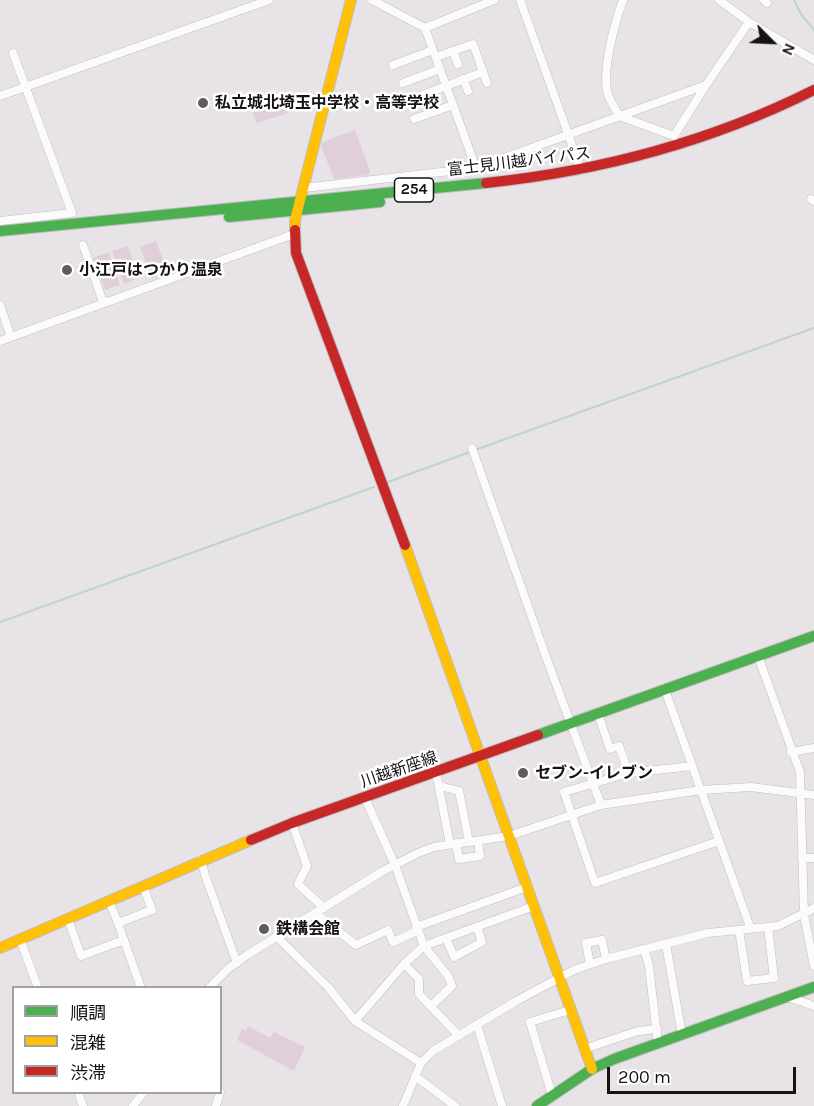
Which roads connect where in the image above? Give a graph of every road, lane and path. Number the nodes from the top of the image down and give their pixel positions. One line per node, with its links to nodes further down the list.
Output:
1 (269, 0): 22 (street)
2 (351, 0): 35 (main road)
3 (372, 0): 9 (street)
4 (494, 0): 9 (street)
5 (520, 0): 32 (street)
6 (623, 0): 30 (street)
7 (719, 0): 8 (street)
8 (749, 22): 13 (street); 21 (street)
9 (425, 28): 12 (street)
10 (453, 51): 12 (street); 14 (street); 17 (street)
11 (13, 53): 22 (street)
12 (434, 54): 15 (street); 16 (street)
13 (814, 60)
14 (458, 64)
15 (393, 65)
16 (440, 69): 19 (street); 23 (street)
17 (483, 72): 18 (street); 20 (street)
18 (463, 80): 23 (street); 25 (street)
19 (402, 83)
20 (487, 83)
21 (706, 85): 30 (street); 30 (street)
22 (26, 86): 26 (street); 37 (street)
23 (446, 86): 28 (street); 29 (street)
24 (814, 90): 34 (main road, 富士見川越バイパス / 254)
25 (468, 91)
26 (0, 96)
27 (814, 99): 36 (main road, 富士見川越バイパス / 254)
28 (407, 101)
29 (453, 105): 31 (street); 33 (street)
30 (619, 116): 32 (street)
31 (414, 119)
32 (568, 134): 33 (street); 34 (street)
33 (476, 168): 35 (street)
34 (581, 170): 36 (main road, 富士見川越バイパス / 254)
35 (304, 188): 36 (main road)
36 (299, 205): 38 (main road, 富士見川越バイパス / 254); 39 (main road); 40 (main road, 富士見川越バイパス / 254)
37 (0, 221)
38 (0, 231)
39 (294, 234): 42 (street); 54 (main road)
40 (0, 239)
41 (83, 245): 42 (street)
42 (104, 302): 44 (street)
43 (0, 305): 44 (street)
44 (11, 337): 45 (street)
45 (0, 341)
46 (472, 448): 51 (street)
47 (814, 636): 48 (main road, 川越新座線)
48 (758, 656): 49 (main road, 川越新座線); 53 (street)
49 (665, 690): 50 (main road, 川越新座線); 55 (street)
50 (598, 714): 51 (main road, 川越新座線); 56 (street)
51 (572, 724): 54 (main road, 川越新座線); 58 (street)
52 (814, 748): 53 (street)
53 (791, 752): 61 (street)
54 (481, 757): 57 (main road, 川越新座線); 67 (main road)
55 (692, 766): 56 (street); 60 (street)
56 (630, 772): 58 (street)
57 (436, 773): 59 (street); 63 (main road, 川越新座線)
58 (594, 784): 64 (street); 65 (street)
59 (440, 786): 68 (street); 70 (street)
60 (701, 789): 61 (street); 64 (street); 69 (street)
61 (800, 793): 62 (street); 71 (street)
62 (814, 795)
63 (365, 798): 66 (main road, 川越新座線); 74 (street)
64 (601, 805): 65 (street)
65 (572, 815): 67 (street); 69 (street)
66 (292, 823): 73 (main road, 川越新座線); 79 (street)
67 (509, 836): 68 (street); 76 (main road)
68 (474, 841): 70 (street); 70 (street)
69 (719, 841): 86 (street)
70 (453, 844): 74 (street)
71 (802, 858): 72 (street); 82 (street)
72 (814, 858)
73 (201, 860): 75 (main road, 川越新座線); 99 (street)
74 (395, 865): 79 (street); 88 (street)
75 (143, 886): 77 (main road, 川越新座線); 84 (street)
76 (527, 886): 78 (main road); 88 (street)
77 (109, 900): 83 (main road, 川越新座線); 84 (street)
78 (534, 906): 85 (street); 103 (main road)
79 (324, 908): 81 (street)
80 (814, 908): 82 (street)
81 (315, 914): 88 (street); 90 (street)
82 (804, 914): 87 (street); 102 (street)
83 (68, 919): 92 (main road, 川越新座線); 93 (street)
84 (118, 923): 93 (street)
85 (477, 927): 91 (street); 91 (street)
86 (750, 927): 87 (street); 89 (street)
87 (768, 927): 89 (street)
88 (417, 929): 95 (street)
89 (739, 930): 94 (street)
90 (277, 937): 99 (street); 112 (street)
91 (447, 938): 95 (street)
92 (20, 939): 96 (main road, 川越新座線); 104 (street)
93 (124, 940): 105 (street)
94 (666, 944): 97 (street); 116 (street)
95 (424, 946): 100 (street); 109 (street)
96 (0, 948)
97 (644, 950): 98 (street); 114 (street)
98 (606, 959): 101 (street); 101 (street)
99 (237, 963): 106 (street)
100 (404, 964): 109 (street); 112 (street)
101 (590, 964): 103 (street)
102 (814, 966)
103 (559, 978): 111 (main road); 113 (street)
104 (38, 986)
105 (141, 986)
106 (211, 986)
107 (814, 987): 108 (main road)
108 (788, 997): 110 (street); 116 (main road)
109 (431, 1006): 115 (street)
110 (814, 1006)
111 (570, 1010): 118 (main road); 123 (street)
112 (355, 1021): 119 (street)
113 (477, 1025): 115 (street); 127 (street)
114 (657, 1029): 117 (street); 118 (street)
115 (458, 1035): 119 (street)
116 (681, 1035): 117 (main road)
117 (658, 1044): 120 (main road)
118 (584, 1049): 120 (main road)
119 (421, 1063): 121 (street)
120 (591, 1069): 123 (main road)
121 (414, 1076): 125 (street); 126 (street)
122 (142, 1094): 124 (street)
123 (552, 1095): 128 (main road)
124 (133, 1106)
125 (403, 1106)
126 (455, 1106)
127 (502, 1106)
128 (537, 1106)

